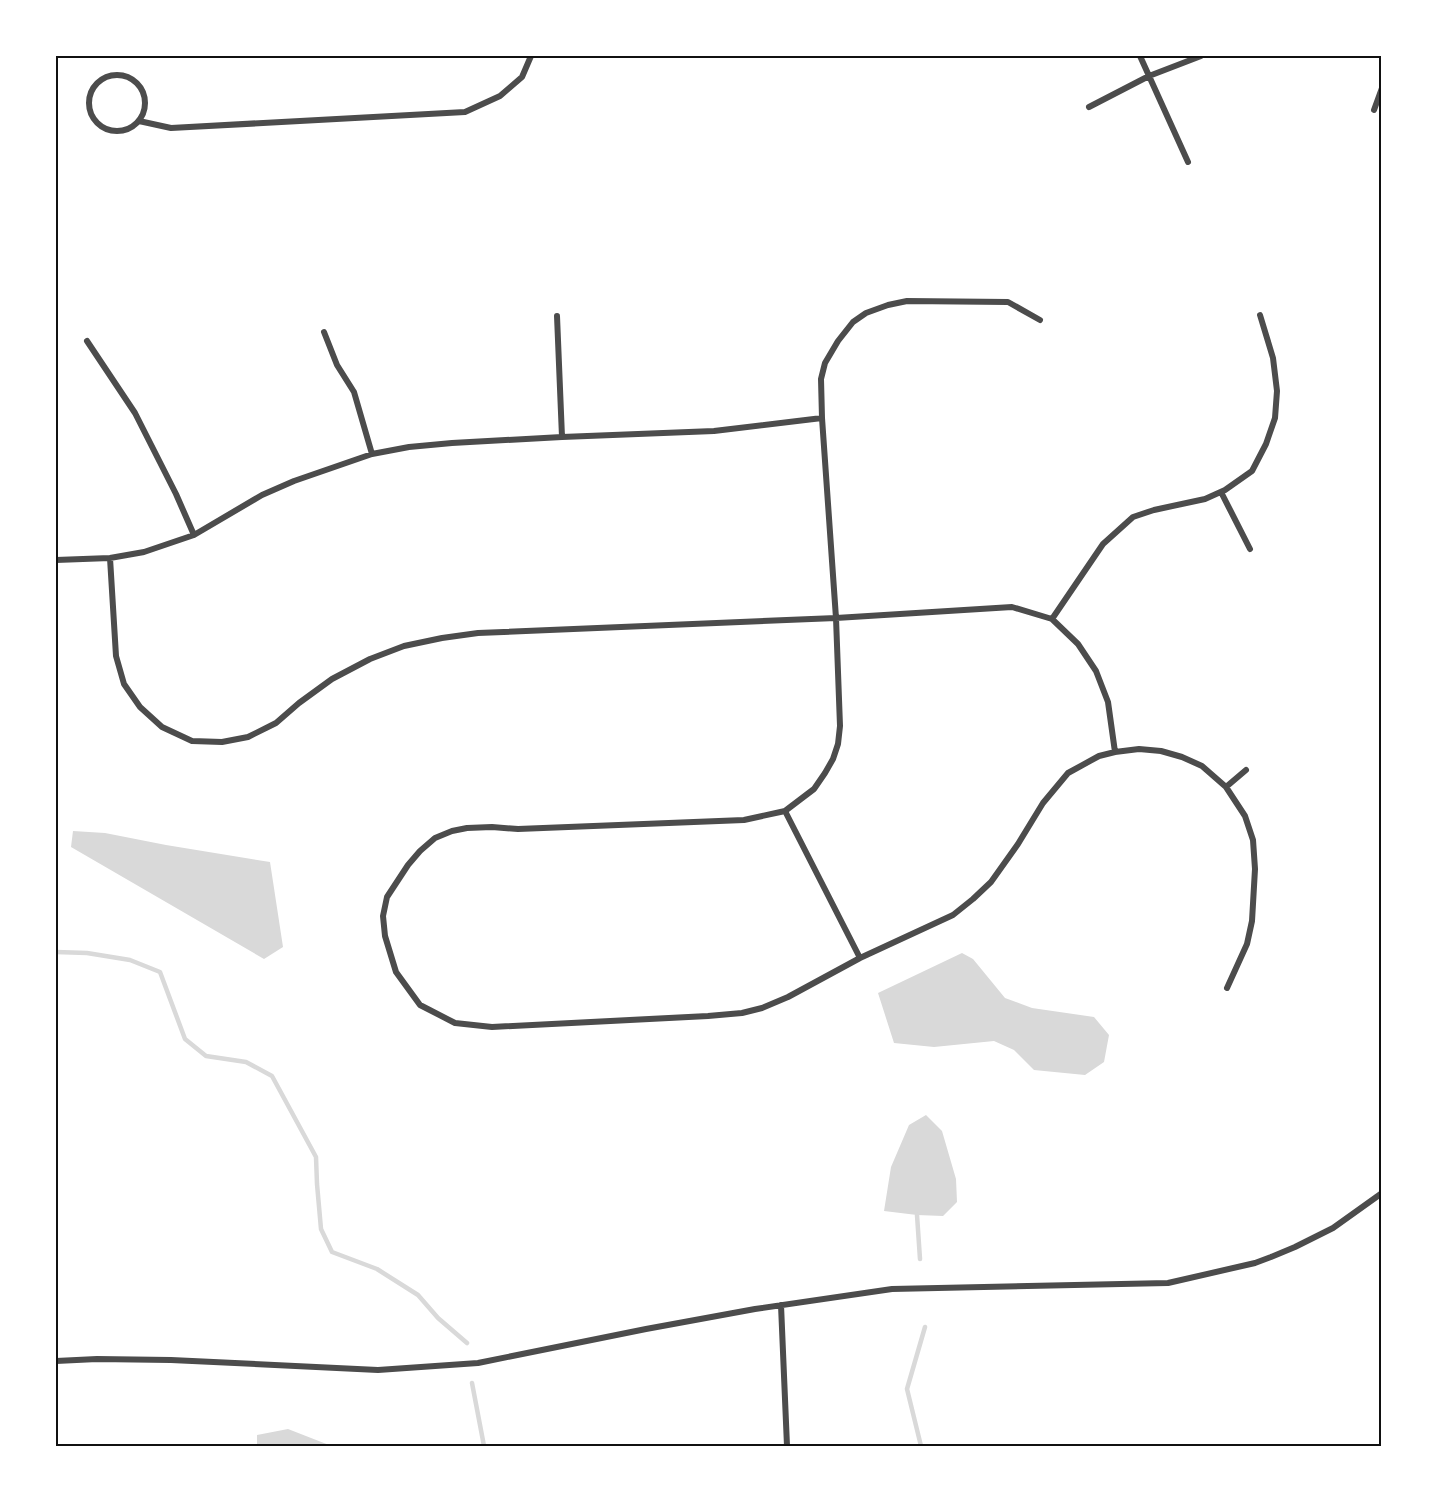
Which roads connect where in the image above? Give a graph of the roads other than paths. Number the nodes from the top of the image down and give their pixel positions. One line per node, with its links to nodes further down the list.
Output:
1 (531, 56): 8 (street)
2 (1140, 56): 4 (street)
3 (1201, 56): 4 (street)
4 (1149, 76): 6 (street); 9 (street)
5 (1382, 88): 7 (street)
6 (1089, 107)
7 (1374, 110)
8 (140, 121): 8 (street)
9 (1188, 162)
10 (1260, 315): 18 (street)
11 (557, 316): 16 (street)
12 (1040, 320): 15 (street)
13 (324, 332): 17 (street)
14 (87, 341): 19 (street)
15 (822, 418): 16 (street); 23 (street)
16 (562, 437): 17 (street)
17 (372, 454): 19 (street)
18 (1221, 492): 20 (street); 24 (street)
19 (194, 535): 21 (street)
20 (1250, 549)
21 (110, 558): 22 (street); 23 (street)
22 (56, 560)
23 (836, 618): 24 (street); 28 (street)
24 (1052, 619): 25 (street)
25 (1115, 752): 27 (street); 29 (street)
26 (1246, 770): 27 (street)
27 (1226, 787): 30 (street)
28 (785, 812): 29 (street); 29 (street)
29 (861, 958)
30 (1227, 988)
31 (1382, 1193): 32 (street)
32 (781, 1305): 33 (street); 34 (street)
33 (56, 1361)
34 (787, 1446)

